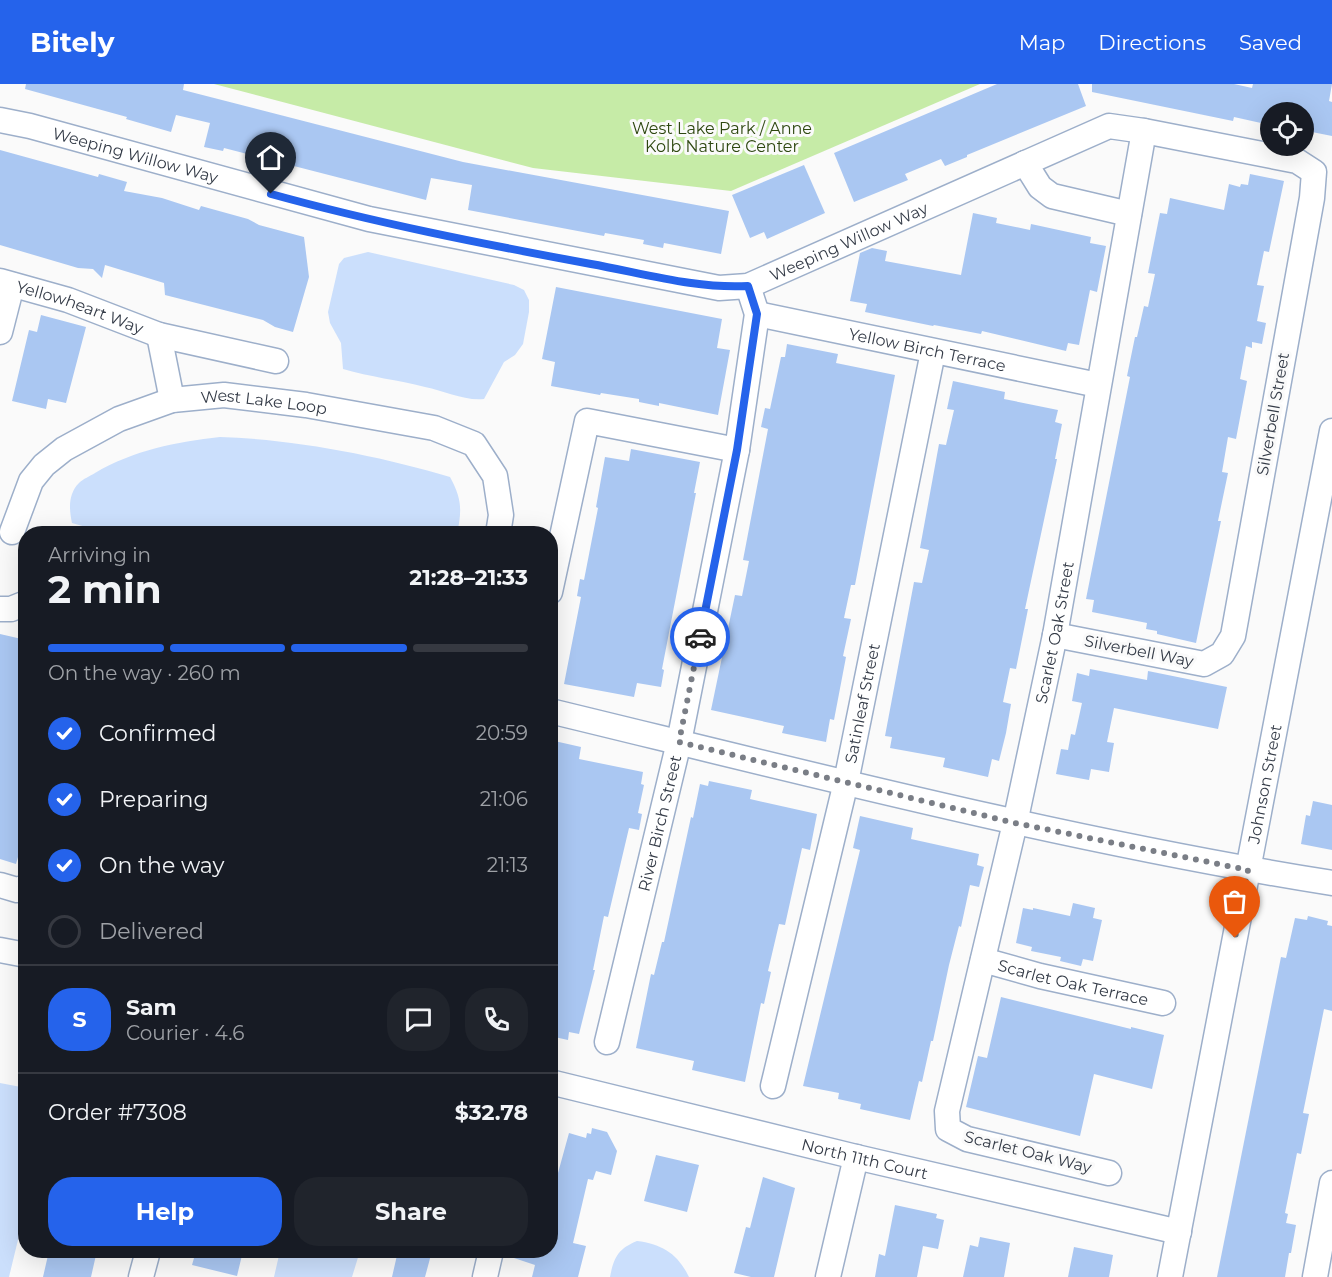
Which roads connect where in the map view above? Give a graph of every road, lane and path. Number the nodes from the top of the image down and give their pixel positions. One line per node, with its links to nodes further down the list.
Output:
1 (0, 120): 7 (street, Weeping Willow Way)
2 (1144, 131): 3 (street, Weeping Willow Way); 4 (street, Weeping Willow Way); 5 (street, Scarlet Oak Street)
3 (1025, 163): 5 (street); 7 (street, Weeping Willow Way)
4 (1314, 172): 23 (street, Silverbell Street)
5 (1129, 214): 13 (street, Scarlet Oak Street)
6 (6, 283): 9 (street); 10 (street, Yellowheart Way)
7 (748, 286): 8 (street, River Birch Street)
8 (757, 314): 11 (street, Yellow Birch Terrace); 16 (street, River Birch Street)
9 (0, 332)
10 (159, 334): 12 (street, Yellowheart Way); 14 (street, Yellowheart Way)
11 (933, 352): 13 (street, Yellow Birch Terrace); 26 (street, Satinleaf Street)
12 (276, 361)
13 (1098, 385): 22 (street, Scarlet Oak Street)
14 (172, 400): 17 (street, West Lake Loop); 18 (street, West Lake Loop)
15 (1332, 431): 28 (street, Johnson Street)
16 (737, 450): 19 (street); 25 (street, River Birch Street)
17 (499, 526)
18 (13, 534)
19 (558, 555)
20 (18, 606): 21 (street)
21 (0, 609)
22 (1054, 635): 23 (street, Silverbell Way); 27 (street, Scarlet Oak Street)
23 (1222, 654)
24 (558, 713): 25 (street)
25 (679, 742): 26 (street); 36 (street, River Birch Street)
26 (846, 782): 27 (street); 38 (street, Satinleaf Street)
27 (1015, 823): 28 (street); 34 (street, Scarlet Oak Street)
28 (1248, 870): 29 (street); 43 (street, Johnson Street)
29 (1332, 883)
30 (0, 885): 31 (street)
31 (18, 890)
32 (0, 950): 33 (street)
33 (18, 953)
34 (983, 960): 35 (street, Scarlet Oak Terrace); 39 (street, Scarlet Oak Street)
35 (1163, 1003)
36 (607, 1042)
37 (558, 1084): 40 (street, North 11th Court)
38 (773, 1086)
39 (948, 1129): 41 (street, Scarlet Oak Way)
40 (855, 1157): 43 (street, North 11th Court); 48 (street)
41 (1109, 1173)
42 (1332, 1183): 50 (street)
43 (1179, 1232): 49 (street, Johnson Street)
44 (146, 1258): 46 (street)
45 (489, 1258): 47 (street)
46 (141, 1277)
47 (485, 1277)
48 (828, 1277)
49 (1170, 1277)
50 (1315, 1277)

